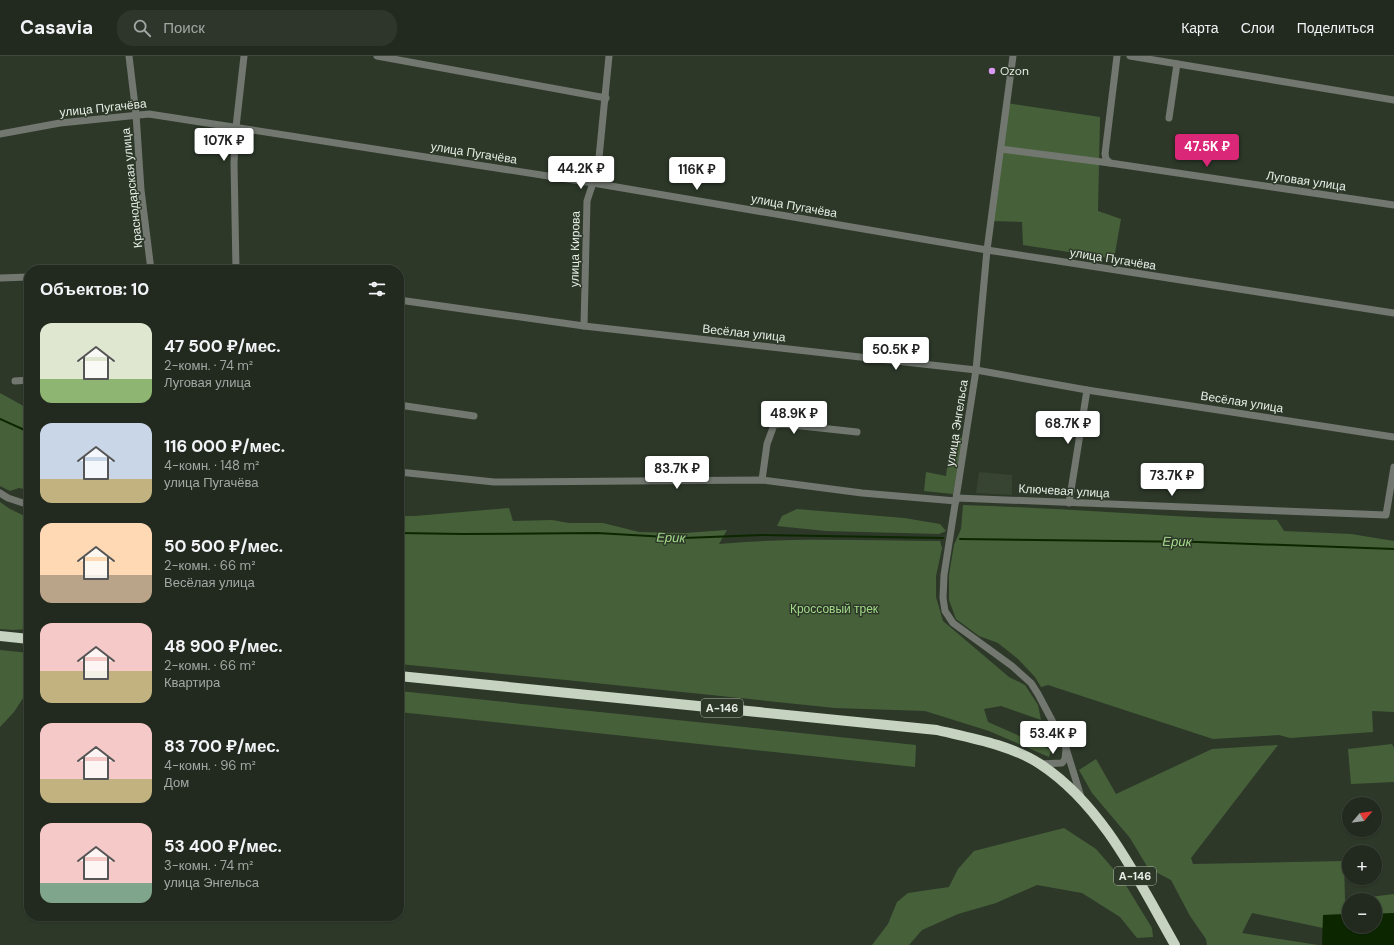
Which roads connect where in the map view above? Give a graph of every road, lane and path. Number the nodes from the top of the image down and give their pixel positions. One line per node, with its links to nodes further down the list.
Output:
1 (129, 56): 11 (street, Краснодарская улица)
2 (244, 56): 13 (street)
3 (377, 56): 9 (street)
4 (609, 56): 9 (street, улица Кирова)
5 (1013, 56): 15 (street, улица Энгельса)
6 (1117, 56): 16 (street)
7 (1130, 56): 8 (street)
8 (1177, 64): 10 (street); 12 (street)
9 (606, 98): 17 (street, улица Кирова)
10 (1394, 100)
11 (136, 114): 13 (street, улица Пугачёва); 14 (street, улица Пугачёва); 20 (street, Краснодарская улица)
12 (1169, 118)
13 (236, 127): 17 (street, улица Пугачёва); 21 (street)
14 (0, 134)
15 (1000, 149): 16 (street, Луговая улица); 19 (street, улица Энгельса)
16 (1110, 163): 18 (street, Луговая улица)
17 (593, 183): 19 (street, улица Пугачёва); 26 (street, улица Кирова)
18 (1394, 206)
19 (987, 250): 25 (street, улица Пугачёва); 27 (street, улица Энгельса)
20 (150, 265)
21 (236, 265)
22 (24, 277): 23 (street)
23 (0, 278)
24 (404, 301): 26 (street, Весёлая улица)
25 (1394, 313)
26 (584, 326): 27 (street, Весёлая улица)
27 (976, 370): 30 (street, Весёлая улица); 39 (street, улица Энгельса)
28 (24, 380): 29 (street)
29 (15, 381)
30 (1086, 390): 34 (street, Весёлая улица); 41 (street)
31 (404, 406): 32 (street)
32 (474, 416)
33 (857, 432): 37 (street)
34 (1394, 437)
35 (1394, 467): 41 (street, Ключевая улица)
36 (404, 473): 37 (street, Ключевая улица)
37 (762, 480): 39 (street, Ключевая улица)
38 (0, 493): 40 (street)
39 (956, 499): 41 (street, Ключевая улица); 45 (street, улица Энгельса)
40 (24, 503)
41 (1068, 503)
42 (0, 636): 43 (highway)
43 (24, 638)
44 (404, 677): 46 (highway, А-146)
45 (1066, 744): 46 (street); 47 (street, улица Энгельса)
46 (1040, 764): 47 (highway, А-146)
47 (1083, 802): 48 (highway, А-146)
48 (1175, 945)

